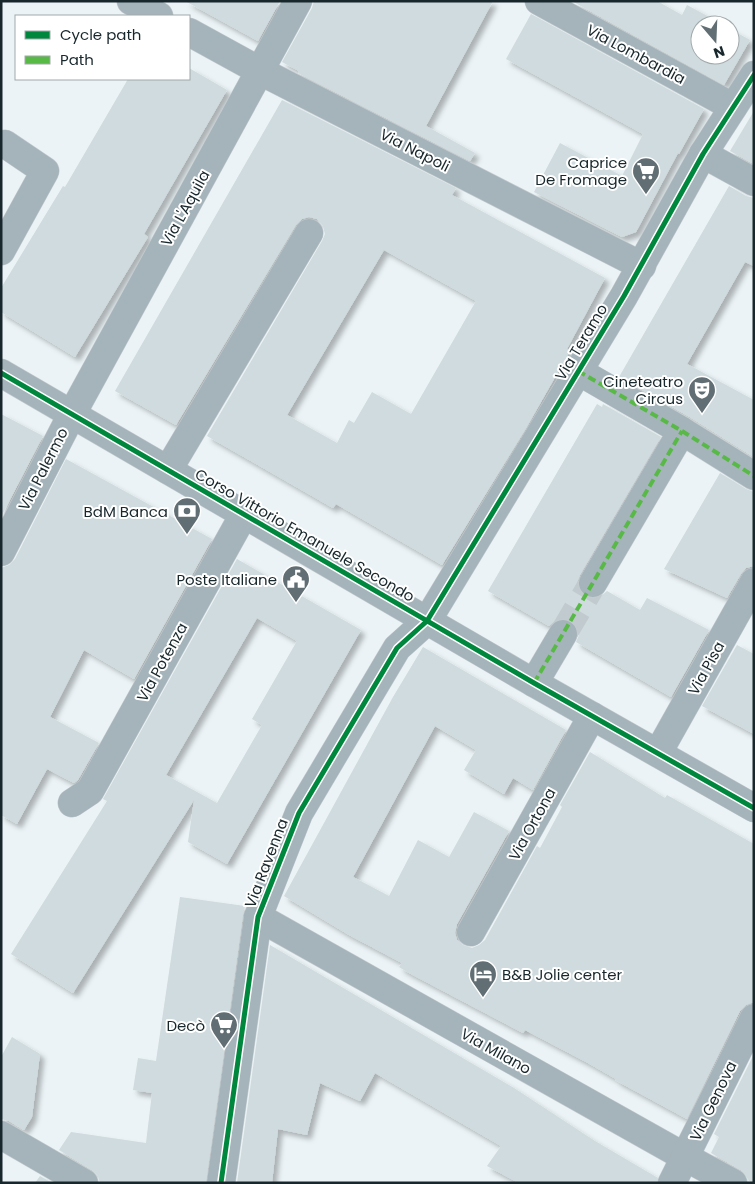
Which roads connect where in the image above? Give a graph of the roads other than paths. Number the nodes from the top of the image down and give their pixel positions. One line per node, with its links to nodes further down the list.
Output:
1 (132, 1): 4 (street)
2 (298, 1): 6 (street, Via L'Aquila)
3 (538, 1): 8 (street, Via Lombardia)
4 (157, 15)
5 (190, 33): 6 (street, Via Napoli)
6 (260, 71): 14 (street, Via Napoli); 17 (street, Via L'Aquila)
7 (754, 74): 8 (street, Via Teramo)
8 (733, 107): 10 (street, Via Teramo)
9 (5, 144): 13 (street)
10 (703, 154): 11 (street); 14 (street, Via Teramo)
11 (754, 182)
12 (308, 233): 19 (street)
13 (1, 251)
14 (642, 266): 15 (street, Via Teramo)
15 (578, 371): 18 (street); 25 (street, Via Teramo)
16 (1, 373): 17 (street, Corso Vittorio Emanuele Secondo)
17 (72, 414): 19 (street, Corso Vittorio Emanuele Secondo); 22 (street, Via Palermo)
18 (682, 431): 20 (street); 23 (street)
19 (168, 470): 21 (street, Corso Vittorio Emanuele Secondo)
20 (754, 476)
21 (244, 514): 25 (street, Corso Vittorio Emanuele Secondo); 30 (street, Via Potenza)
22 (1, 552)
23 (593, 582)
24 (754, 582): 29 (street, Via Pisa)
25 (427, 620): 27 (street, Corso Vittorio Emanuele Secondo); 32 (street, Via Ravenna)
26 (563, 634): 27 (street)
27 (534, 683): 28 (street, Corso Vittorio Emanuele Secondo)
28 (592, 716): 29 (street, Corso Vittorio Emanuele Secondo); 33 (street, Via Ortona)
29 (658, 753): 31 (street, Corso Vittorio Emanuele Secondo)
30 (72, 803)
31 (754, 808)
32 (258, 917): 36 (street, Via Milano); 38 (street, Via Ravenna)
33 (471, 932)
34 (754, 1018): 36 (street, Via Genova)
35 (3, 1142): 37 (street)
36 (685, 1157): 39 (street, Via Genova); 40 (street, Via Milano)
37 (84, 1183)
38 (221, 1183)
39 (672, 1183)
40 (733, 1183)

